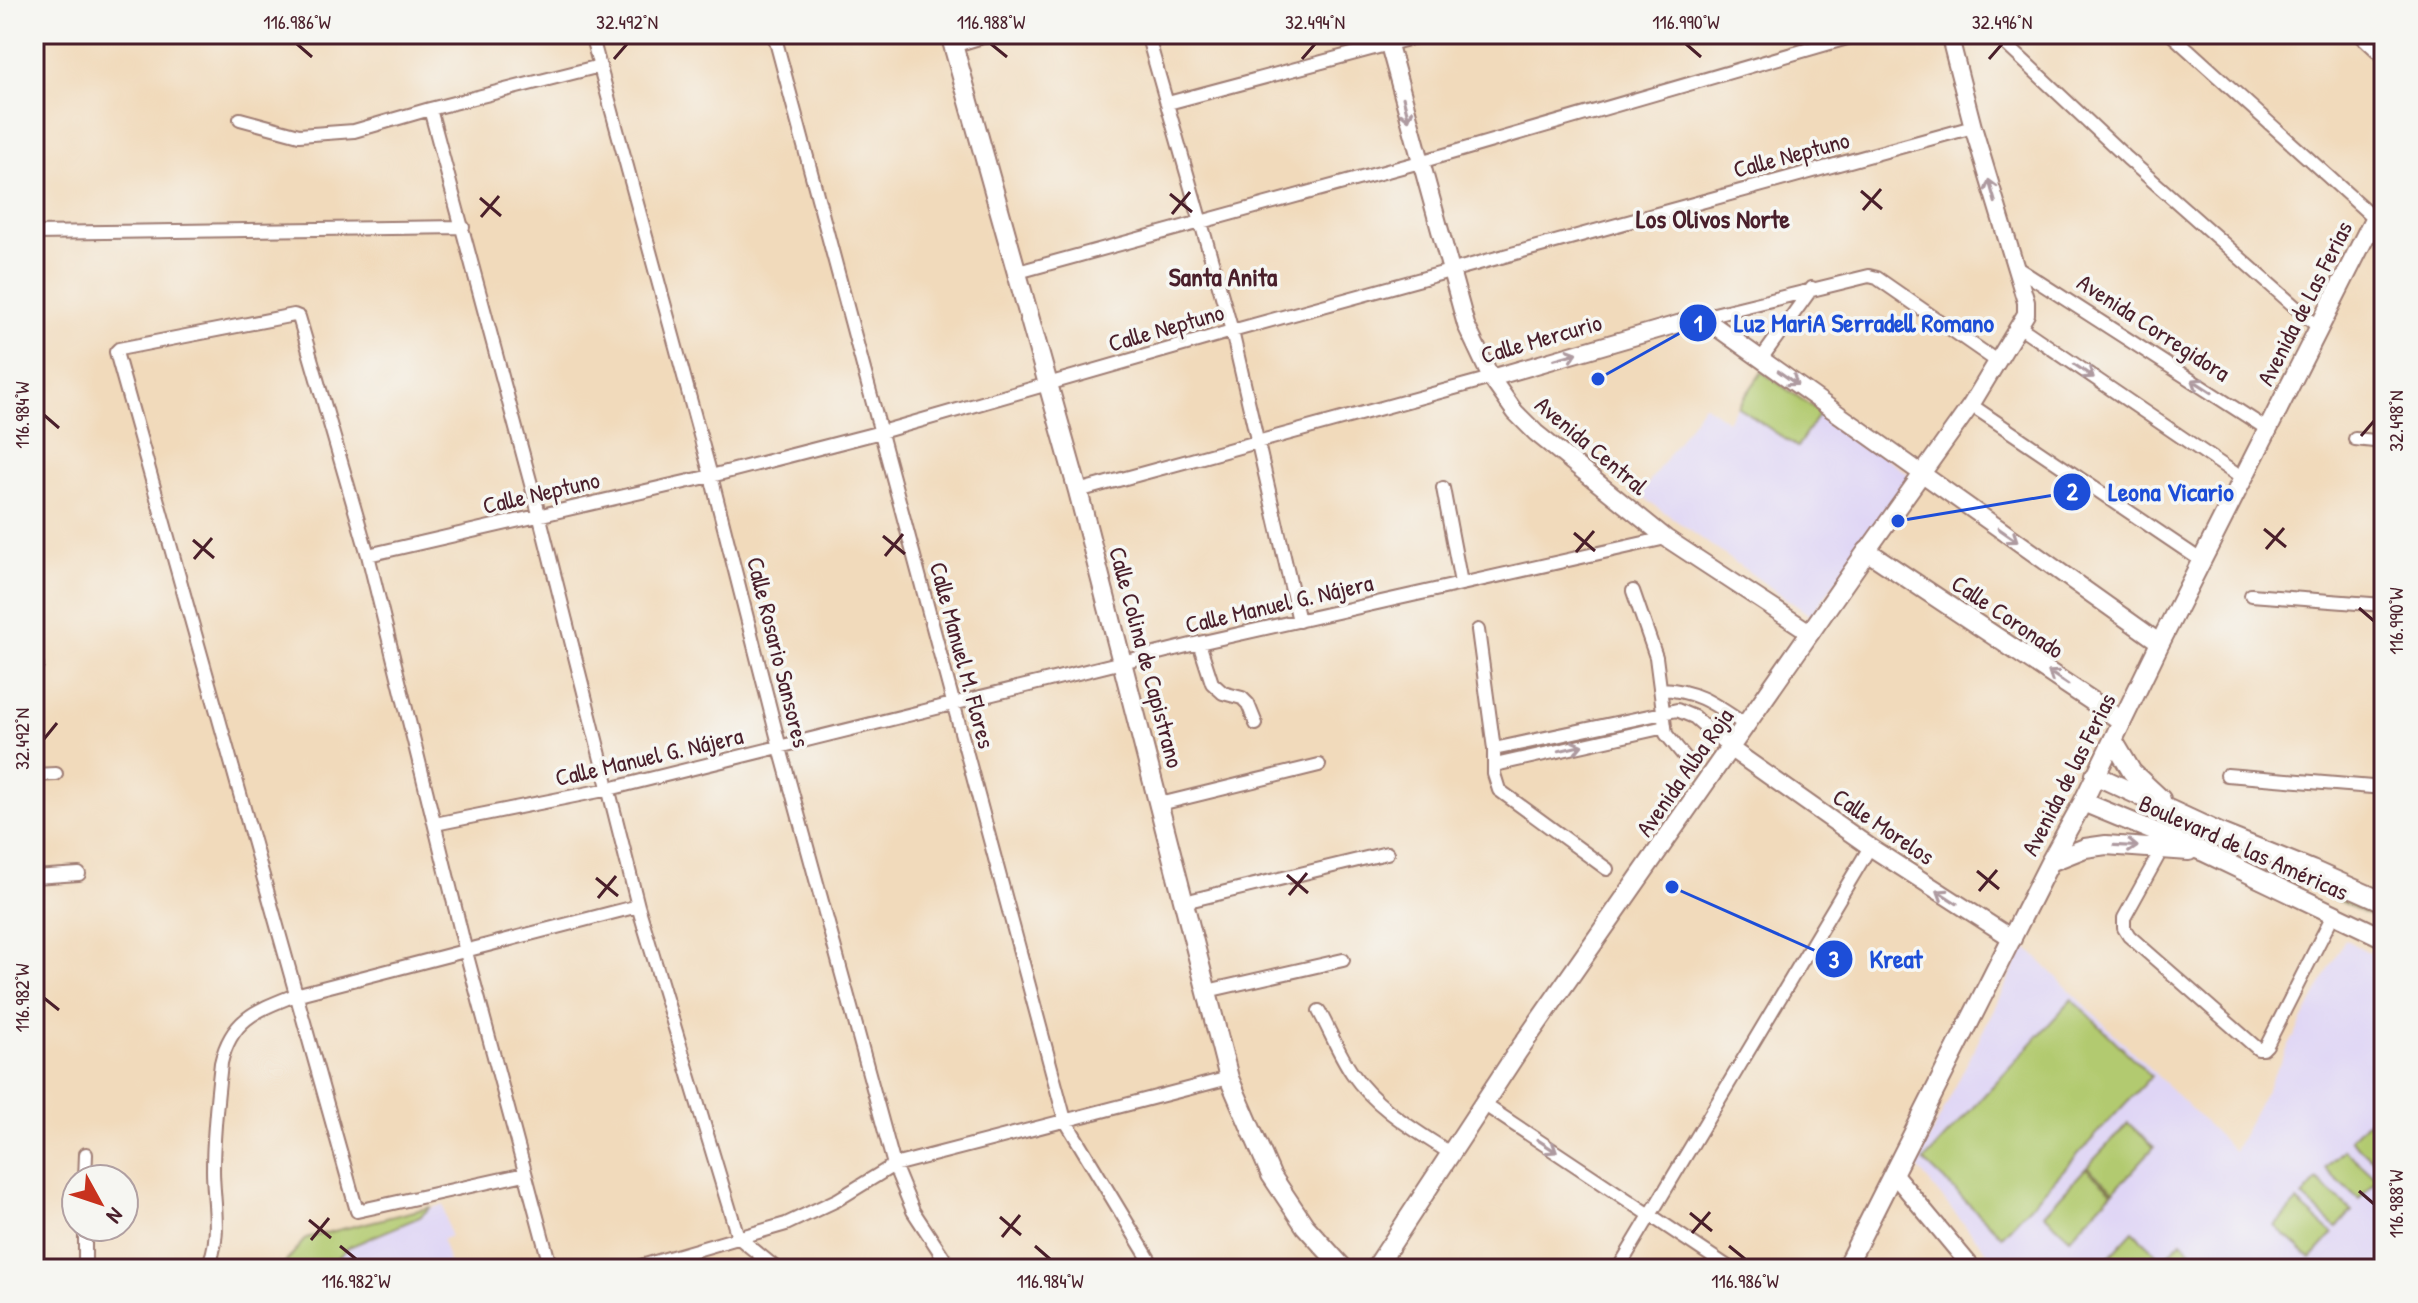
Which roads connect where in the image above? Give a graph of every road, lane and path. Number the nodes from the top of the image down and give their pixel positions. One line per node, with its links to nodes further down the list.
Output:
1 (591, 34): 14 (street, Calle Rosario Sansores)
2 (774, 34): 39 (street, Calle Manuel M. Flores)
3 (992, 34): 12 (street)
4 (1147, 34): 15 (street)
5 (1427, 34): 11 (street)
6 (1861, 34): 19 (street)
7 (1949, 34): 18 (street)
8 (1995, 34): 31 (street)
9 (2171, 34): 21 (street)
10 (2359, 34): 13 (street)
11 (1388, 39): 15 (street); 19 (street, Avenida Central, one-way to 19)
12 (951, 40): 27 (main road, Calle Colina de Capistrano)
13 (2384, 57)
14 (600, 66): 16 (street); 44 (street, Calle Rosario Sansores)
15 (1168, 103): 22 (street)
16 (430, 109): 17 (street); 23 (street)
17 (240, 119)
18 (1973, 127): 25 (street, one-way to 18); 26 (street, Calle Neptuno)
19 (1420, 162): 22 (street); 26 (street, Avenida Central)
20 (2384, 199): 21 (main road, Avenida de Las Ferias)
21 (2374, 218): 31 (main road, Avenida de Las Ferias)
22 (1201, 221): 27 (street); 32 (street)
23 (463, 227): 24 (street); 48 (street)
24 (34, 233)
25 (2014, 266): 30 (street, Avenida Alba Roja); 38 (street, Avenida Corregidora, one-way to 25)
26 (1450, 270): 32 (street, Calle Neptuno); 35 (street, Avenida Central)
27 (1018, 272): 36 (main road, Calle Colina de Capistrano)
28 (1812, 288): 29 (street, Calle Mercurio); 33 (street); 34 (street, Calle Mercurio)
29 (1702, 317): 33 (street); 35 (street, Calle Mercurio, one-way to 29)
30 (2020, 327): 34 (street, Avenida Alba Roja); 45 (street, one-way to 45)
31 (2318, 327): 38 (main road, Avenida de Las Ferias)
32 (1232, 331): 36 (street, Calle Neptuno); 42 (street)
33 (1761, 359): 43 (street, one-way to 43)
34 (1998, 362): 37 (street, Avenida Alba Roja)
35 (1491, 378): 42 (street, Calle Mercurio); 49 (street, Avenida Central)
36 (1049, 383): 39 (street, Calle Neptuno); 47 (main road, Calle Colina de Capistrano)
37 (1971, 405): 43 (street, Avenida Alba Roja); 52 (street)
38 (2267, 429): 45 (main road, Avenida de las Ferias)
39 (881, 432): 44 (street, Calle Neptuno); 64 (street, Calle Manuel M. Flores)
40 (2355, 439): 41 (street)
41 (2384, 442)
42 (1259, 443): 47 (street, Calle Mercurio); 57 (street)
43 (1922, 473): 50 (street, Avenida Alba Roja); 61 (street, one-way to 61)
44 (711, 476): 48 (street, Calle Neptuno); 71 (street, Calle Rosario Sansores)
45 (2243, 479): 52 (main road, Avenida de las Ferias)
46 (1443, 488): 53 (street)
47 (1078, 491): 62 (main road, Calle Colina de Capistrano)
48 (539, 514): 51 (street, Calle Neptuno); 82 (street)
49 (1666, 538): 53 (street, Calle Manuel G. Nájera); 59 (street, Avenida Central)
50 (1867, 551): 59 (main road, Avenida Alba Roja); 66 (main road, Calle Coronado, one-way to 50)
51 (368, 555): 86 (street); 104 (street)
52 (2202, 561): 61 (main road, Avenida de las Ferias)
53 (1461, 583): 57 (street, Calle Manuel G. Nájera)
54 (1633, 591): 63 (street)
55 (2251, 595): 56 (street)
56 (2384, 605)
57 (1299, 621): 60 (street, Calle Manuel G. Nájera)
58 (1478, 630): 72 (street)
59 (1811, 633): 68 (main road, Avenida Alba Roja)
60 (1199, 643): 62 (street, Calle Manuel G. Nájera); 67 (street)
61 (2160, 643): 66 (main road, Avenida de las Ferias)
62 (1123, 663): 64 (street, Calle Manuel G. Nájera); 84 (main road, Calle Colina de Capistrano)
63 (1660, 689): 65 (street); 68 (street)
64 (953, 703): 71 (street, Calle Manuel G. Nájera); 108 (street, Calle Manuel M. Flores)
65 (1663, 712): 69 (street); 72 (street); 73 (street)
66 (2122, 721): 70 (main road, Avenida de las Ferias)
67 (1256, 724)
68 (1747, 726): 73 (main road, Avenida Alba Roja)
69 (1665, 727): 74 (street); 76 (street, one-way to 69)
70 (2113, 740): 79 (main road, Avenida de las Ferias); 85 (main road)
71 (780, 748): 82 (street, Calle Manuel G. Nájera); 112 (street, Calle Rosario Sansores)
72 (1494, 749): 76 (street)
73 (1731, 749): 87 (street, Calle Morelos); 107 (main road, Avenida Alba Roja)
74 (1689, 762)
75 (1319, 765): 84 (street)
76 (1495, 765): 92 (street)
77 (56, 774): 78 (street)
78 (34, 775)
79 (2095, 775): 83 (main road, Avenida de las Ferias); 85 (main road, Boulevard de las Américas)
80 (2227, 775): 81 (street)
81 (2384, 788)
82 (609, 789): 86 (street, Calle Manuel G. Nájera); 97 (street)
83 (2083, 802): 89 (main road, Boulevard de las Américas); 91 (main road, Avenida de las Ferias)
84 (1160, 804): 95 (main road, Calle Colina de Capistrano)
85 (2179, 814): 96 (main road, Boulevard de las Américas)
86 (435, 824): 101 (street)
87 (1870, 847): 100 (street, Calle Morelos, one-way to 87); 115 (street)
88 (2162, 849): 89 (main road); 91 (main road, one-way to 88); 98 (street)
89 (2204, 852): 98 (main road, Boulevard de las Américas)
90 (1387, 853): 95 (street)
91 (2050, 862): 100 (main road, Avenida de las Ferias)
92 (1607, 869)
93 (79, 874): 94 (street)
94 (34, 877)
95 (1184, 902): 103 (main road, Calle Colina de Capistrano)
96 (2384, 902)
97 (638, 906): 101 (street); 116 (street)
98 (2334, 913): 99 (main road, Boulevard de las Américas)
99 (2384, 938)
100 (2013, 939): 113 (main road, Avenida de las Ferias)
101 (466, 952): 104 (street); 114 (street)
102 (1343, 960): 103 (street)
103 (1207, 991): 106 (main road, Calle Colina de Capistrano)
104 (295, 995): 114 (street); 119 (street)
105 (1319, 1011): 109 (street)
106 (1229, 1078): 108 (street); 125 (main road, Calle Colina de Capistrano)
107 (1482, 1103): 109 (main road, Avenida Alba Roja); 115 (street, one-way to 115)
108 (1065, 1120): 112 (street); 124 (street, Calle Manuel M. Flores)
109 (1450, 1153): 126 (main road, Avenida Alba Roja)
110 (86, 1154): 111 (street)
111 (86, 1163)
112 (894, 1165): 116 (street); 123 (street, Calle Rosario Sansores)
113 (1893, 1173): 129 (main road, Avenida de las Ferias); 130 (street)
114 (525, 1174): 120 (street)
115 (1651, 1214): 127 (street); 128 (street)
116 (738, 1237): 121 (street); 122 (street)
117 (85, 1243): 118 (street)
118 (85, 1269)
119 (206, 1269)
120 (551, 1269)
121 (631, 1269)
122 (777, 1269)
123 (951, 1269)
124 (1155, 1269)
125 (1344, 1269)
126 (1375, 1269)
127 (1618, 1269)
128 (1731, 1269)
129 (1845, 1269)
130 (1973, 1269)

